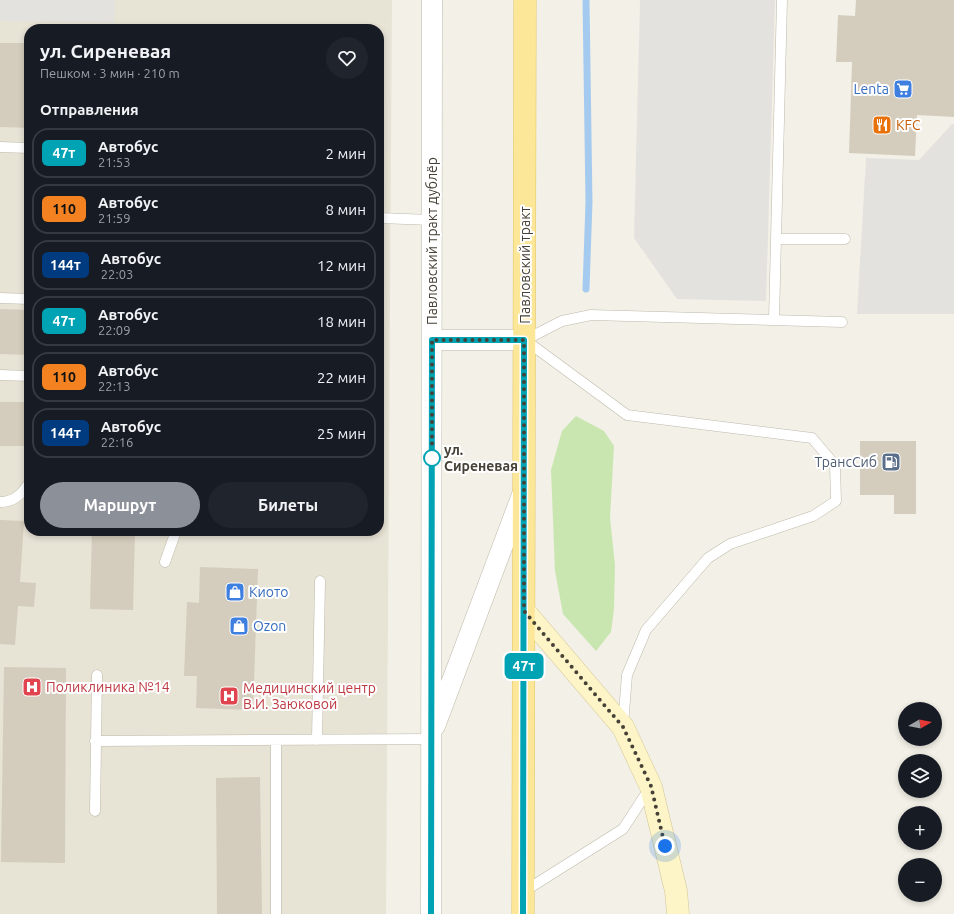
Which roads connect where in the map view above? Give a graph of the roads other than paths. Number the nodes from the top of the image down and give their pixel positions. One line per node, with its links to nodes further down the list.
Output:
1 (432, 0): 7 (street, Павловский тракт дублёр)
2 (526, 0): 15 (main road, Павловский тракт)
3 (782, 0): 8 (lane)
4 (0, 147): 5 (lane)
5 (24, 148)
6 (384, 218): 7 (lane)
7 (432, 220): 14 (street, Павловский тракт дублёр)
8 (776, 239): 9 (lane); 12 (lane)
9 (845, 239)
10 (0, 298): 11 (lane)
11 (24, 299)
12 (774, 319): 13 (lane); 15 (lane)
13 (842, 322)
14 (432, 340): 15 (street); 27 (street, Павловский тракт дублёр)
15 (524, 340): 18 (main road, Павловский тракт); 26 (lane)
16 (0, 376): 17 (lane)
17 (24, 376)
18 (525, 487): 24 (main road, Павловский тракт); 27 (street)
19 (24, 491): 20 (lane)
20 (0, 502)
21 (174, 536): 22 (lane)
22 (165, 562)
23 (320, 581): 29 (lane)
24 (524, 611): 26 (main road); 33 (main road, Павловский тракт)
25 (97, 675): 30 (lane)
26 (623, 727): 31 (main road)
27 (430, 739): 29 (lane); 35 (street, Павловский тракт дублёр)
28 (276, 740): 29 (lane); 30 (lane); 34 (lane)
29 (317, 740)
30 (95, 741): 32 (lane)
31 (651, 786): 33 (lane); 37 (main road)
32 (95, 811)
33 (523, 892): 36 (main road, Павловский тракт)
34 (276, 914)
35 (431, 914)
36 (523, 914)
37 (678, 914)

